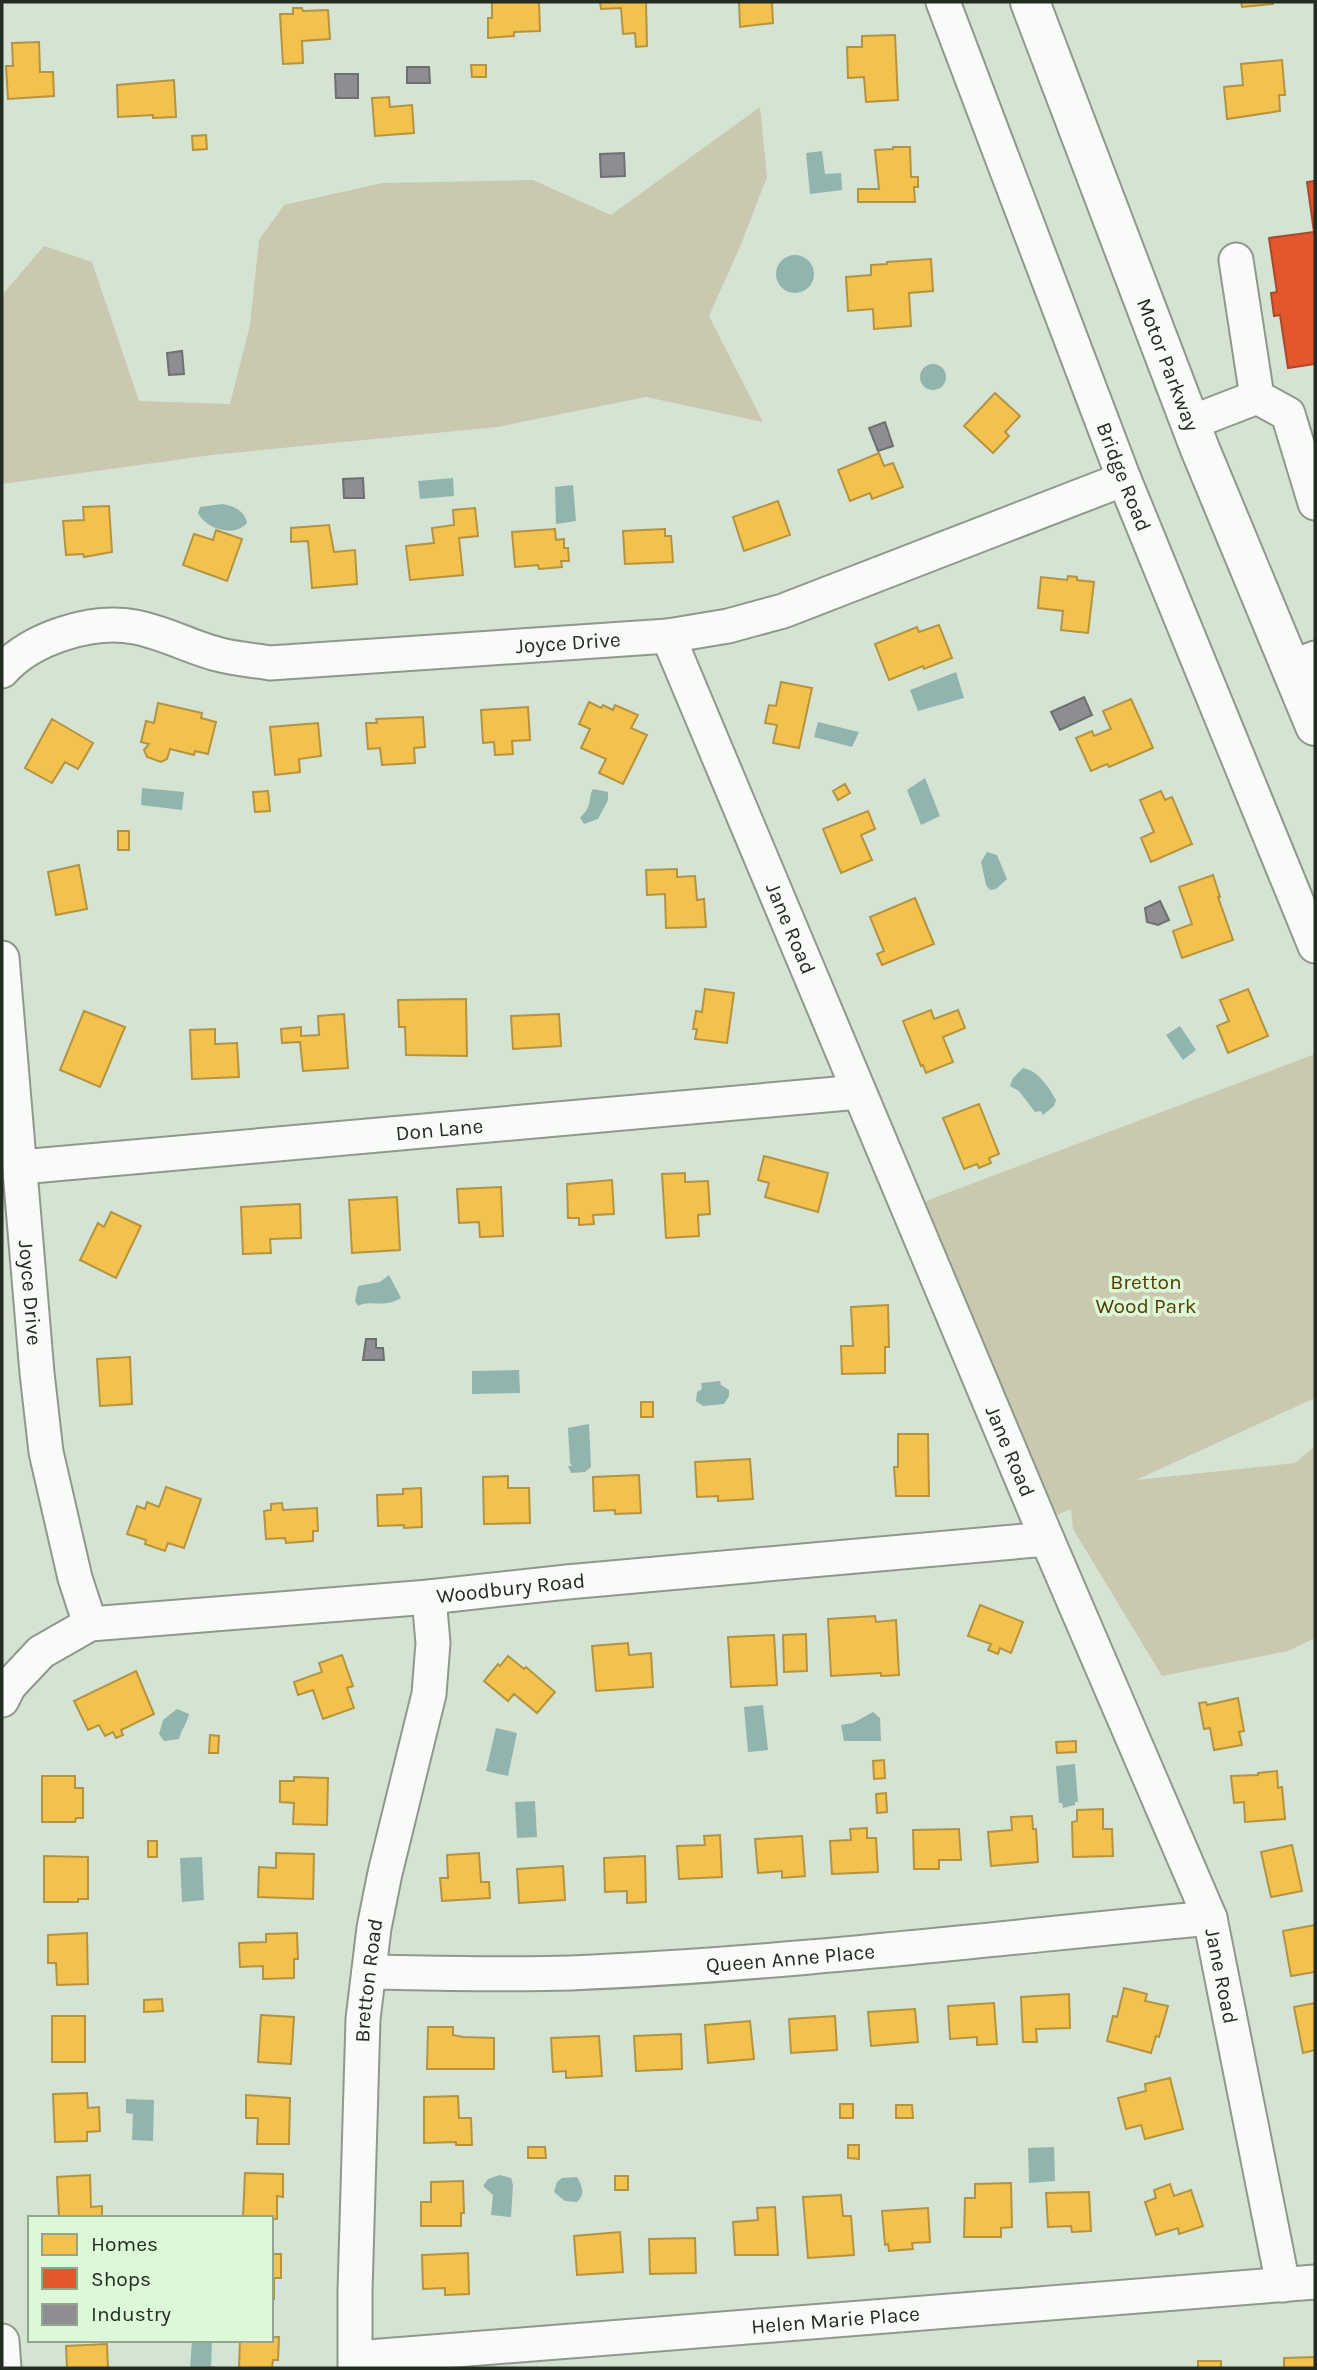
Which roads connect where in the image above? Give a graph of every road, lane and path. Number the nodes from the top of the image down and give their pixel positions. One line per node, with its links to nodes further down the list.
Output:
1 (943, 2): 6 (street, Bridge Road)
2 (1030, 2): 5 (main road, Motor Parkway)
3 (1236, 260): 4 (street)
4 (1257, 397): 5 (street); 7 (street)
5 (1190, 423): 9 (main road, Motor Parkway)
6 (1124, 479): 8 (street, Joyce Drive); 12 (street, Bridge Road)
7 (1315, 503)
8 (668, 636): 10 (street, Joyce Drive); 14 (street, Jane Road)
9 (1304, 663): 11 (main road, Motor Parkway)
10 (2, 671)
11 (1315, 726)
12 (1315, 946)
13 (2, 958): 15 (street, Joyce Drive)
14 (859, 1092): 15 (street, Don Lane); 16 (street, Jane Road)
15 (21, 1167): 18 (street, Joyce Drive)
16 (1047, 1539): 17 (street, Woodbury Road); 20 (street, Jane Road)
17 (429, 1597): 18 (street, Woodbury Road); 21 (street, Bretton Road)
18 (90, 1624): 19 (street, Woodbury Road)
19 (2, 1700)
20 (1210, 1918): 21 (street, Queen Anne Place); 23 (street, Jane Road)
21 (369, 1972): 25 (street, Bretton Road)
22 (1315, 2282): 23 (street, Helen Marie Place)
23 (1283, 2285): 25 (street, Helen Marie Place)
24 (2, 2341): 26 (street)
25 (356, 2363)
26 (4, 2368)

